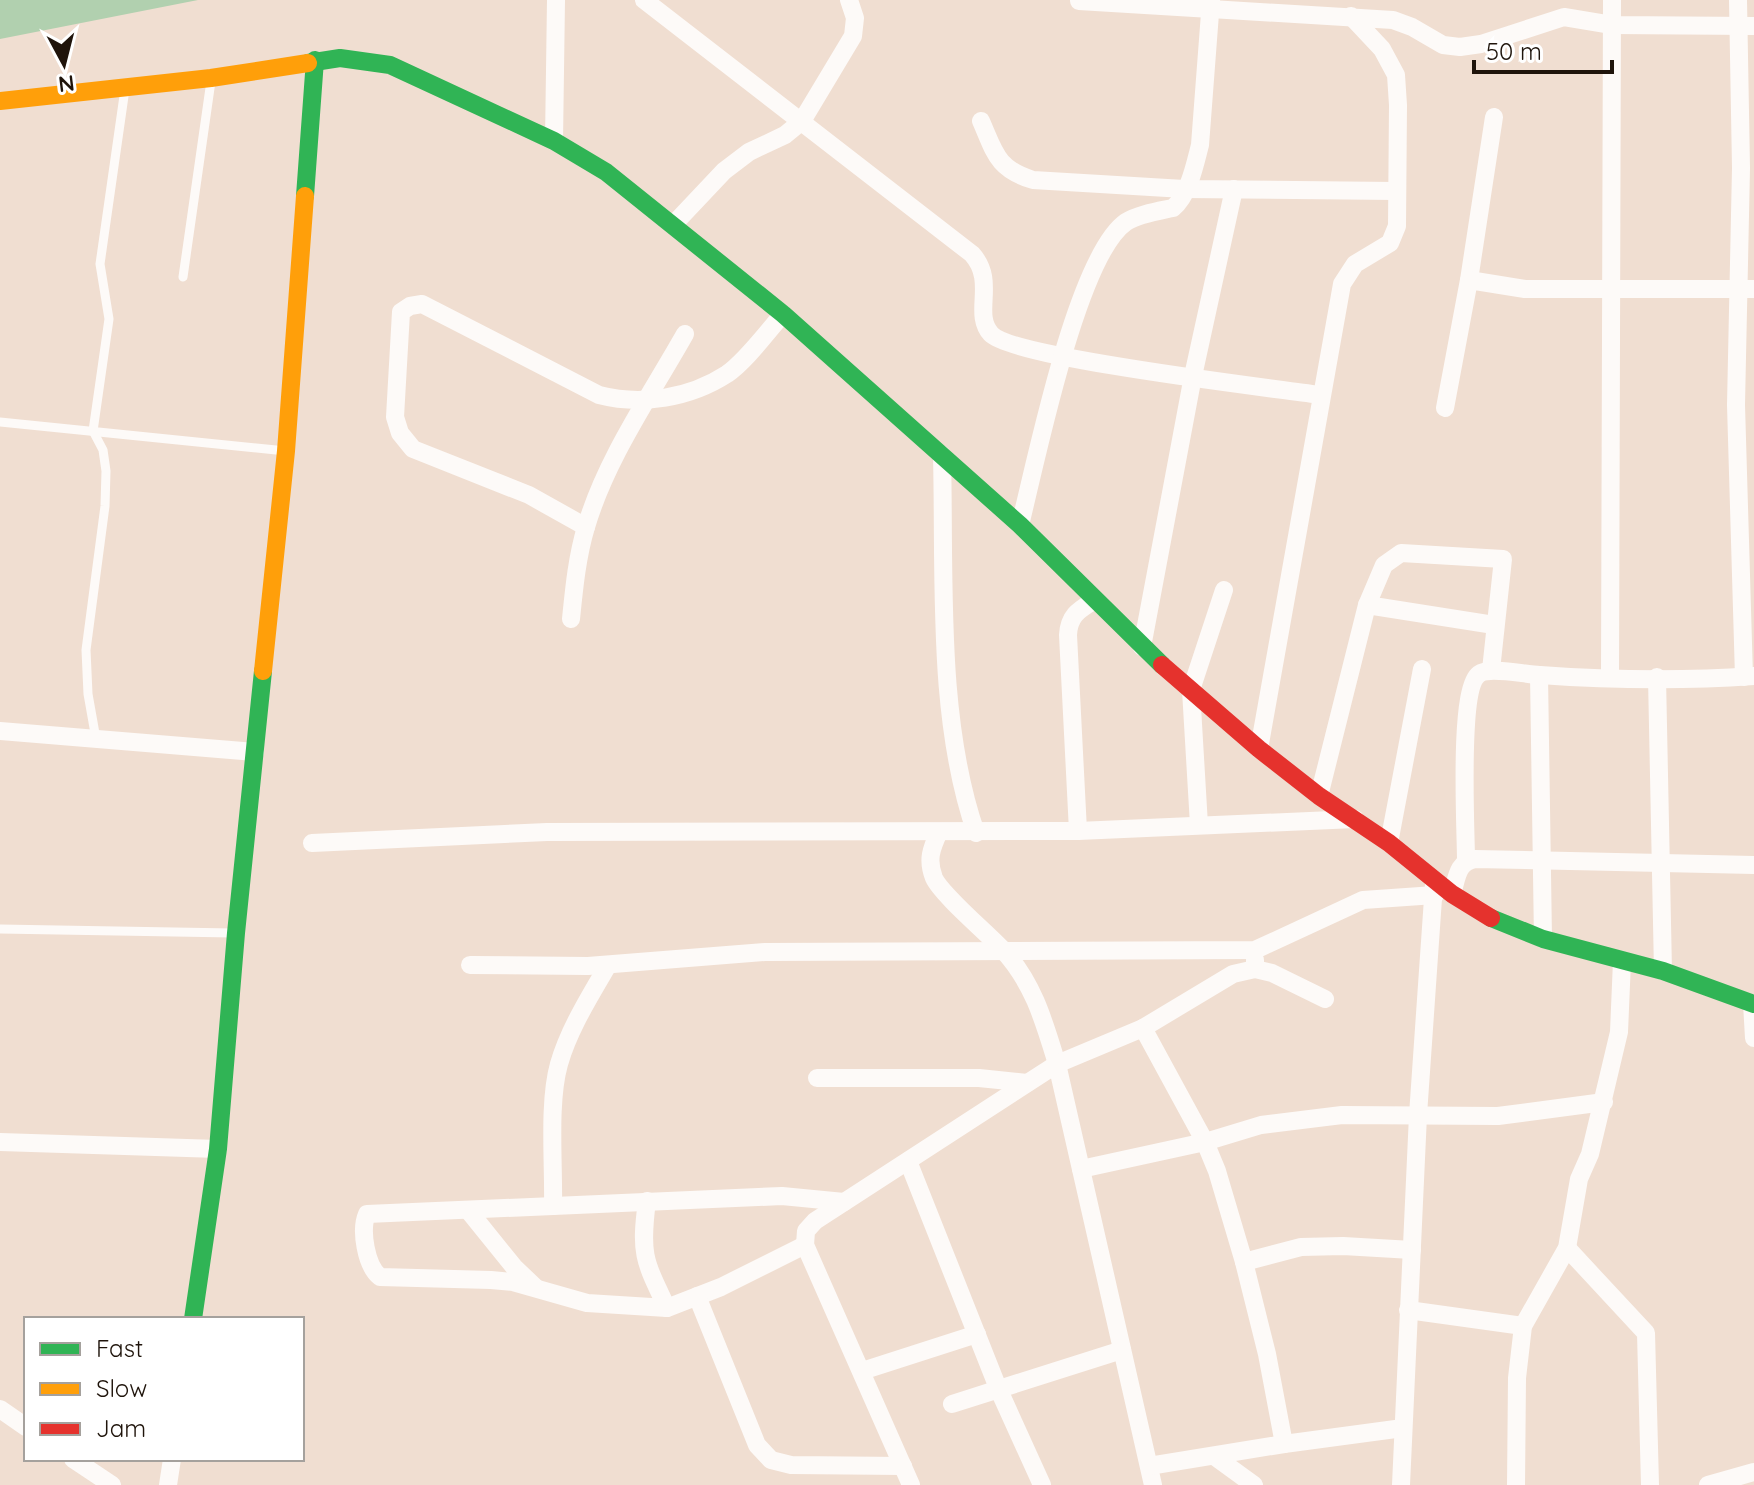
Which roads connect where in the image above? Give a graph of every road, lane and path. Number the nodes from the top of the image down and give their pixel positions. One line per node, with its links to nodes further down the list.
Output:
1 (556, 0): 19 (street)
2 (644, 0): 17 (street)
3 (849, 0): 17 (street)
4 (1612, 0): 10 (street)
5 (1738, 0): 11 (street)
6 (1079, 1): 7 (street)
7 (1211, 4): 8 (street); 20 (street)
8 (1308, 7): 9 (street)
9 (1351, 16): 10 (street); 22 (street)
10 (1612, 25): 11 (street); 27 (street)
11 (1746, 26): 26 (street)
12 (315, 60): 13 (street); 19 (street); 37 (street)
13 (211, 78): 14 (street); 24 (lane)
14 (126, 86): 15 (street); 36 (lane)
15 (0, 101)
16 (1494, 117): 25 (street)
17 (802, 121): 23 (street); 30 (street)
18 (981, 121): 20 (street)
19 (554, 141): 23 (street)
20 (1184, 189): 21 (street); 30 (street)
21 (1234, 189): 22 (street); 31 (street)
22 (1396, 191): 32 (street)
23 (673, 225): 28 (street)
24 (183, 277)
25 (1469, 280): 27 (street); 34 (street)
26 (1746, 289): 27 (street); 50 (street)
27 (1610, 291): 51 (street)
28 (783, 314): 33 (street); 38 (street)
29 (685, 334): 33 (street)
30 (1063, 357): 31 (street); 39 (street)
31 (1193, 376): 32 (street); 46 (street)
32 (1320, 395): 56 (street)
33 (647, 400): 40 (street); 40 (street)
34 (1445, 408)
35 (0, 422): 36 (lane)
36 (93, 431): 37 (lane); 55 (lane)
37 (286, 451): 57 (street)
38 (942, 455): 39 (street); 63 (street)
39 (1020, 525): 42 (street)
40 (586, 527): 44 (street)
41 (1224, 590): 53 (street)
42 (1095, 600): 46 (street); 61 (street)
43 (1367, 605): 45 (street); 45 (street); 58 (street)
44 (571, 619)
45 (1494, 625): 48 (street)
46 (1142, 647): 53 (street)
47 (1422, 669): 65 (street)
48 (1491, 670): 49 (street); 66 (street)
49 (1539, 675): 51 (street); 67 (street)
50 (1749, 676): 52 (street)
51 (1610, 677): 52 (street)
52 (1657, 677): 68 (street)
53 (1191, 690): 56 (street); 60 (street)
54 (0, 731): 55 (street)
55 (96, 739): 57 (street)
56 (1259, 749): 58 (street)
57 (255, 752): 72 (street)
58 (1319, 796): 59 (street)
59 (1355, 819): 60 (street); 65 (street)
60 (1199, 825): 61 (street)
61 (1078, 831): 63 (street)
62 (939, 832): 63 (street); 64 (street); 75 (street)
63 (976, 833)
64 (312, 843)
65 (1389, 843): 70 (street)
66 (1466, 860): 67 (street); 70 (street)
67 (1540, 862): 68 (street); 73 (street)
68 (1661, 863): 69 (street); 80 (street)
69 (1754, 865)
70 (1440, 889): 73 (street); 74 (street); 89 (street)
71 (0, 929): 72 (lane)
72 (236, 933): 92 (street)
73 (1543, 939): 76 (street)
74 (1255, 950): 75 (street); 79 (street)
75 (1005, 952): 78 (street); 85 (street)
76 (1622, 961): 80 (street); 88 (street)
77 (470, 965): 78 (street)
78 (608, 965): 97 (street)
79 (1255, 969): 81 (street); 83 (street)
80 (1663, 971): 82 (street)
81 (1325, 999)
82 (1753, 1004): 84 (street)
83 (1143, 1028): 85 (street); 91 (street)
84 (1754, 1038)
85 (1057, 1064): 87 (street); 94 (street)
86 (817, 1078): 87 (street)
87 (1027, 1083): 93 (street)
88 (1604, 1102): 89 (street); 100 (street)
89 (1418, 1115): 91 (street); 101 (street)
90 (0, 1142): 92 (street)
91 (1205, 1142): 94 (street); 102 (street)
92 (218, 1149): 107 (street)
93 (908, 1161): 96 (street); 109 (street)
94 (1081, 1169): 110 (street)
95 (647, 1201): 96 (street); 97 (street); 105 (street)
96 (844, 1202): 99 (street)
97 (553, 1206): 98 (street)
98 (468, 1210): 103 (street); 103 (street)
99 (805, 1245): 104 (street); 111 (street)
100 (1567, 1248): 108 (street); 132 (street)
101 (1412, 1250): 102 (street); 106 (street)
102 (1244, 1262): 117 (street)
103 (540, 1292): 105 (street)
104 (697, 1296): 105 (street); 121 (street)
105 (667, 1308)
106 (1408, 1310): 108 (street); 116 (street)
107 (193, 1317)
108 (1523, 1326): 131 (street)
109 (977, 1334): 111 (street); 112 (street)
110 (1122, 1350): 112 (street); 123 (street)
111 (862, 1371): 121 (street)
112 (998, 1388): 113 (street); 128 (street)
113 (952, 1404)
114 (0, 1409): 115 (street)
115 (24, 1426)
116 (1403, 1428): 117 (street); 130 (street)
117 (1284, 1444): 118 (street)
118 (1214, 1456): 123 (street); 129 (street)
119 (76, 1461): 125 (street)
120 (172, 1461): 126 (street)
121 (903, 1466): 127 (street)
122 (1754, 1472): 124 (street)
123 (1150, 1479)
124 (1714, 1484)
125 (112, 1485)
126 (168, 1485)
127 (911, 1485)
128 (1042, 1485)
129 (1254, 1485)
130 (1401, 1485)
131 (1516, 1485)
132 (1650, 1485)

